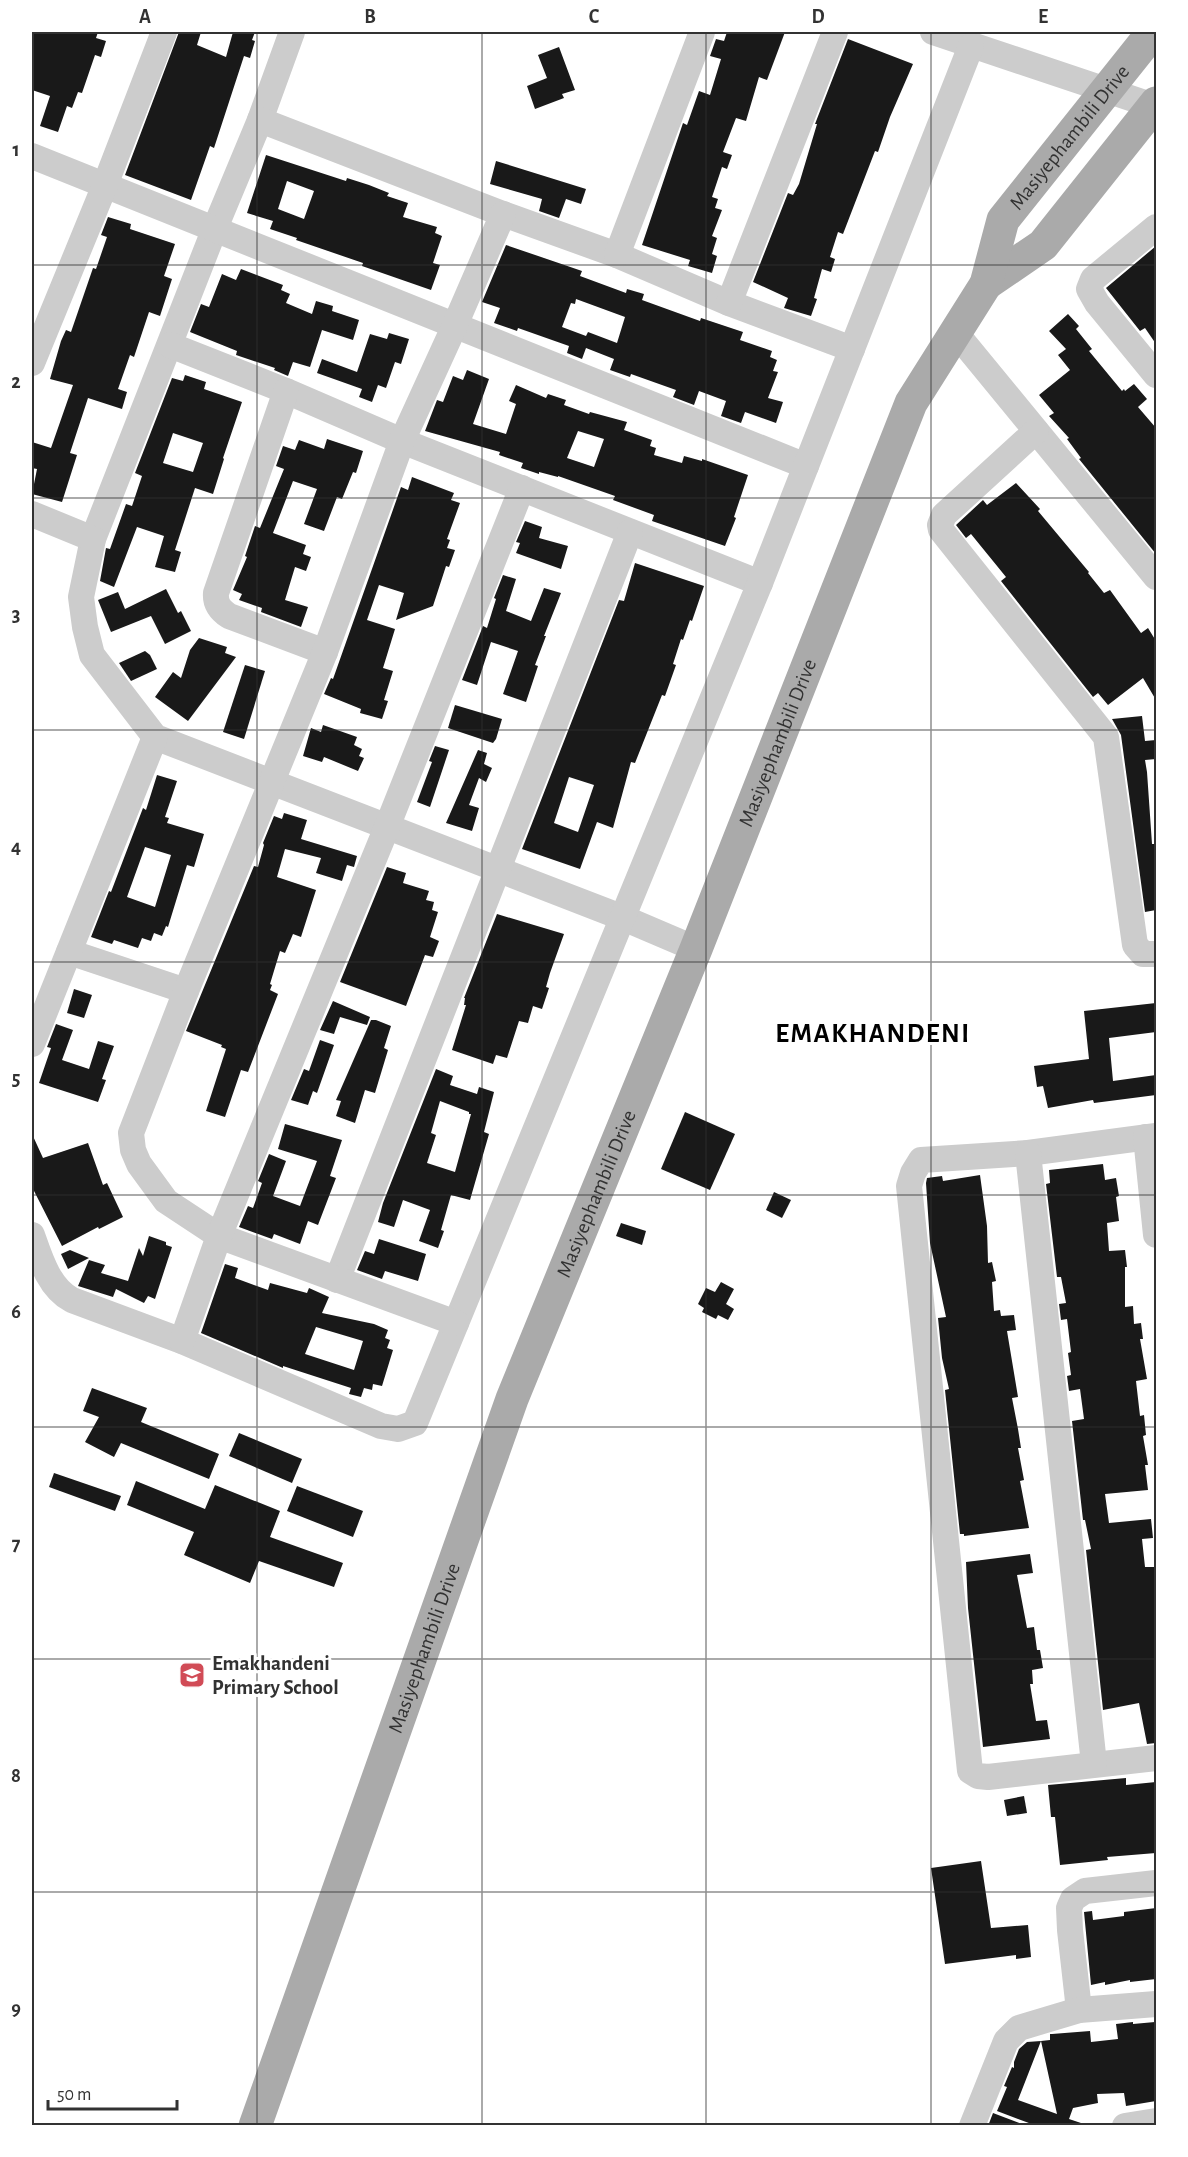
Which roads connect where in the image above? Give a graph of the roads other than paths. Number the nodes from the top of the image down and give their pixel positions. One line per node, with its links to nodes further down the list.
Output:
1 (164, 32): 12 (street)
2 (292, 32): 10 (street)
3 (702, 32): 16 (street)
4 (835, 32): 18 (street)
5 (933, 32): 7 (street)
6 (1153, 32): 8 (main road, Masiyephambili Drive)
7 (971, 46): 8 (street); 22 (street)
8 (1108, 90): 9 (street); 17 (main road, Masiyephambili Drive)
9 (1155, 104): 17 (main road, Masiyephambili Drive)
10 (260, 120): 13 (street); 15 (street)
11 (32, 156): 12 (street)
12 (105, 185): 15 (street); 23 (street)
13 (503, 214): 16 (street); 19 (street)
14 (1156, 227): 24 (street)
15 (215, 228): 19 (street); 21 (street)
16 (616, 255): 18 (street)
17 (986, 284): 20 (main road, Masiyephambili Drive)
18 (729, 303): 22 (street)
19 (455, 325): 27 (street); 28 (street)
20 (955, 332): 26 (street); 41 (main road, Masiyephambili Drive)
21 (170, 345): 25 (street); 32 (street)
22 (852, 349): 28 (street)
23 (32, 363)
24 (1156, 375)
25 (286, 391): 27 (street); 35 (street)
26 (1036, 431): 33 (street); 43 (street)
27 (402, 441): 29 (street); 35 (street)
28 (806, 466): 34 (street)
29 (522, 488): 31 (street); 38 (street)
30 (32, 514): 32 (street)
31 (630, 532): 34 (street); 39 (street)
32 (93, 538): 36 (street)
33 (1156, 577)
34 (760, 583): 40 (street)
35 (325, 652): 37 (street)
36 (155, 737): 37 (street); 42 (street)
37 (272, 782): 38 (street); 44 (street)
38 (387, 827): 39 (street); 49 (street)
39 (497, 870): 40 (street); 51 (street)
40 (621, 917): 41 (street); 52 (street)
41 (696, 949): 60 (main road, Masiyephambili Drive)
42 (69, 952): 44 (street); 45 (street)
43 (1156, 954)
44 (186, 991): 49 (street)
45 (32, 1044)
46 (1151, 1136): 47 (street); 48 (street)
47 (1028, 1152): 55 (street); 55 (street)
48 (1156, 1235)
49 (219, 1236): 51 (street); 53 (street)
50 (34, 1249): 53 (street)
51 (337, 1280): 52 (street)
52 (456, 1323): 53 (street)
53 (182, 1341)
54 (1156, 1758): 55 (street)
55 (1094, 1764)
56 (1156, 1883): 58 (street)
57 (1156, 2004): 58 (street)
58 (1079, 2010): 61 (street)
59 (1156, 2121): 62 (street)
60 (255, 2126)
61 (972, 2126)
62 (1125, 2126)

